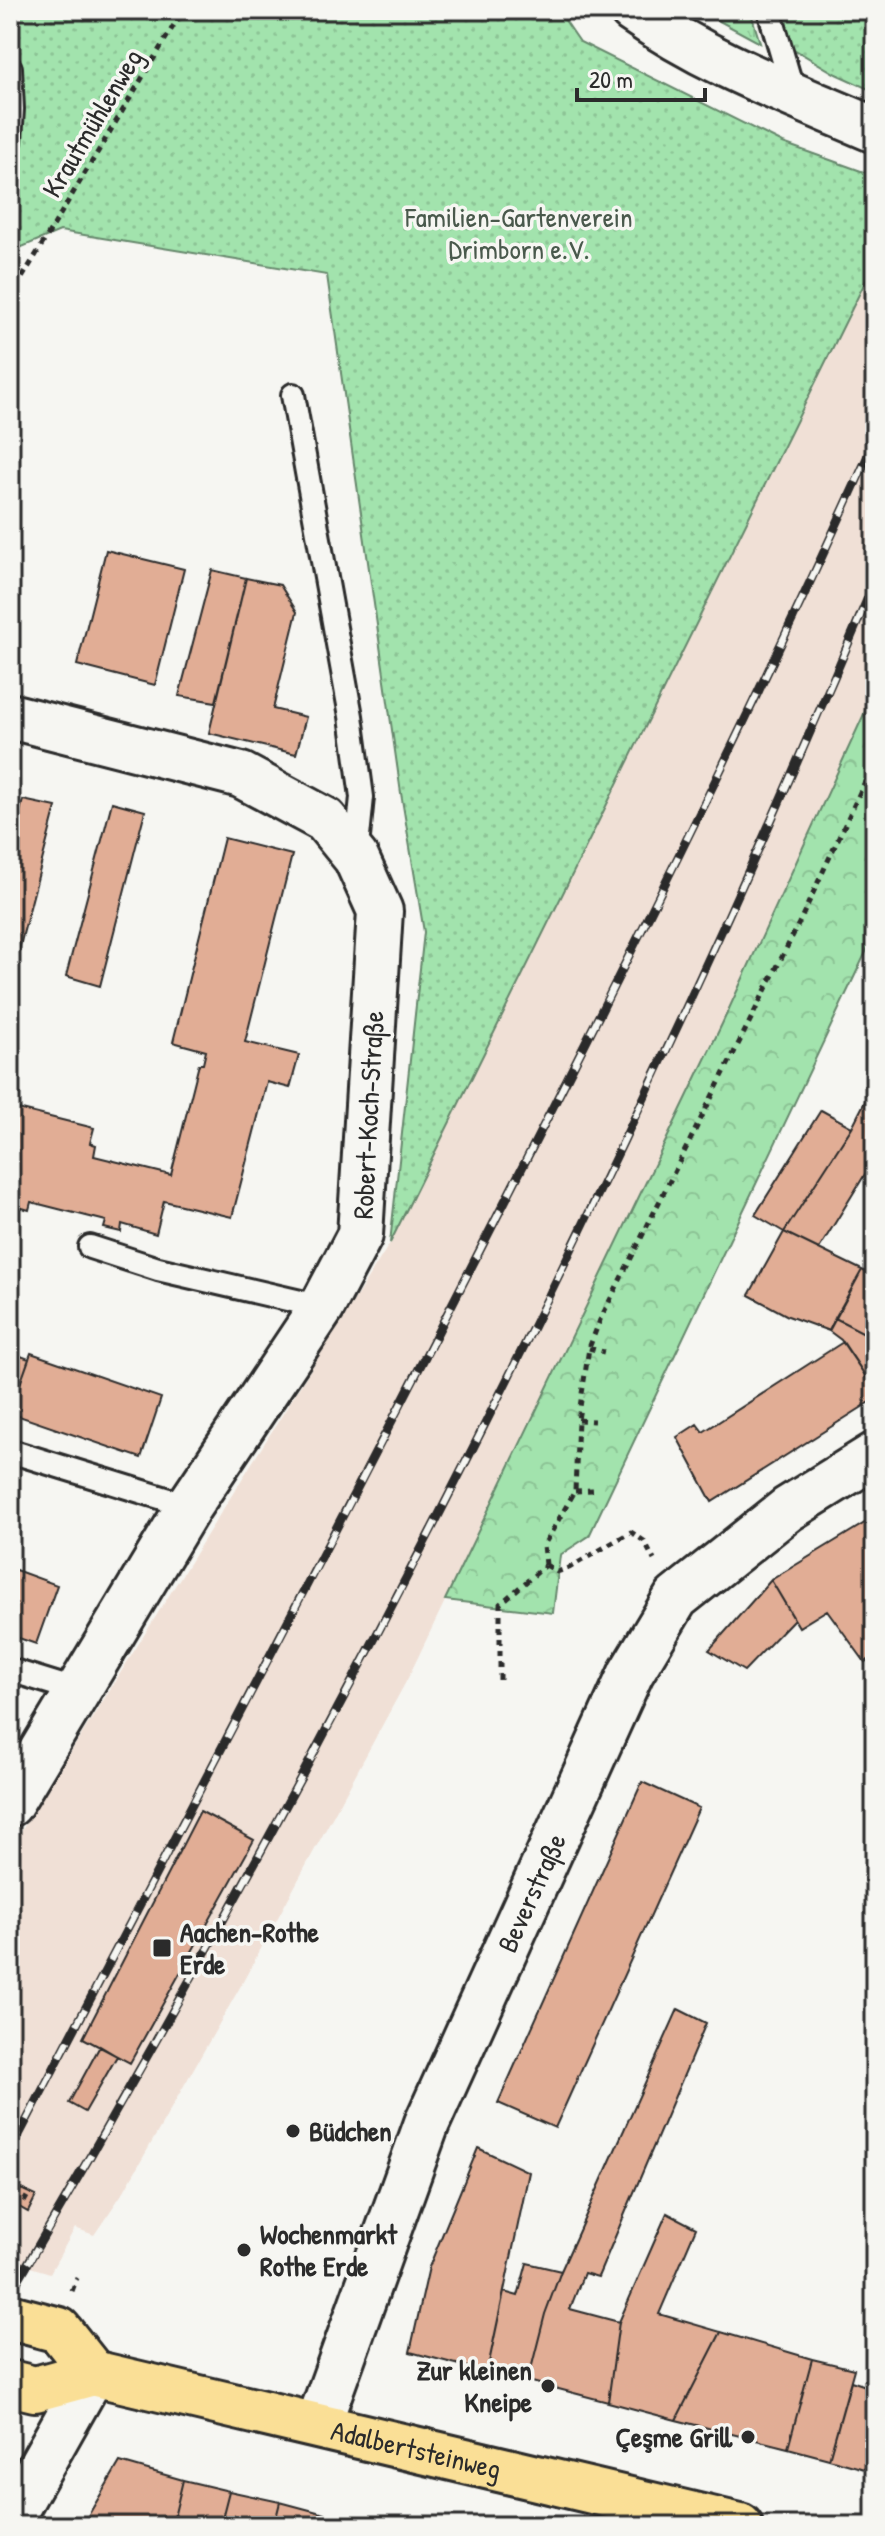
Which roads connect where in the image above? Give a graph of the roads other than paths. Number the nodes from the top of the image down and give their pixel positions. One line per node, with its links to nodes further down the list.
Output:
1 (632, 10): 4 (street)
2 (769, 10): 4 (lane)
3 (10, 68): 6 (lane)
4 (794, 96): 5 (street)
5 (875, 130)
6 (10, 141)
7 (293, 395): 9 (lane)
8 (10, 716): 9 (street, Robert-Koch-Straße)
9 (356, 858): 11 (street, Robert-Koch-Straße)
10 (90, 1247): 11 (lane)
11 (322, 1307): 14 (street, Robert-Koch-Straße)
12 (10, 1451): 14 (lane)
13 (875, 1455): 21 (street, Beverstraße)
14 (189, 1506): 16 (street, Robert-Koch-Straße)
15 (10, 1670): 16 (lane)
16 (78, 1691): 17 (street, Robert-Koch-Straße)
17 (10, 1804)
18 (10, 2317): 19 (main road)
19 (93, 2373): 20 (main road, Adalbertsteinweg); 21 (main road, Adalbertsteinweg); 23 (street)
20 (10, 2383)
21 (318, 2425): 22 (main road, Adalbertsteinweg)
22 (664, 2517): 24 (main road, Adalbertsteinweg)
23 (10, 2520)
24 (740, 2526)

